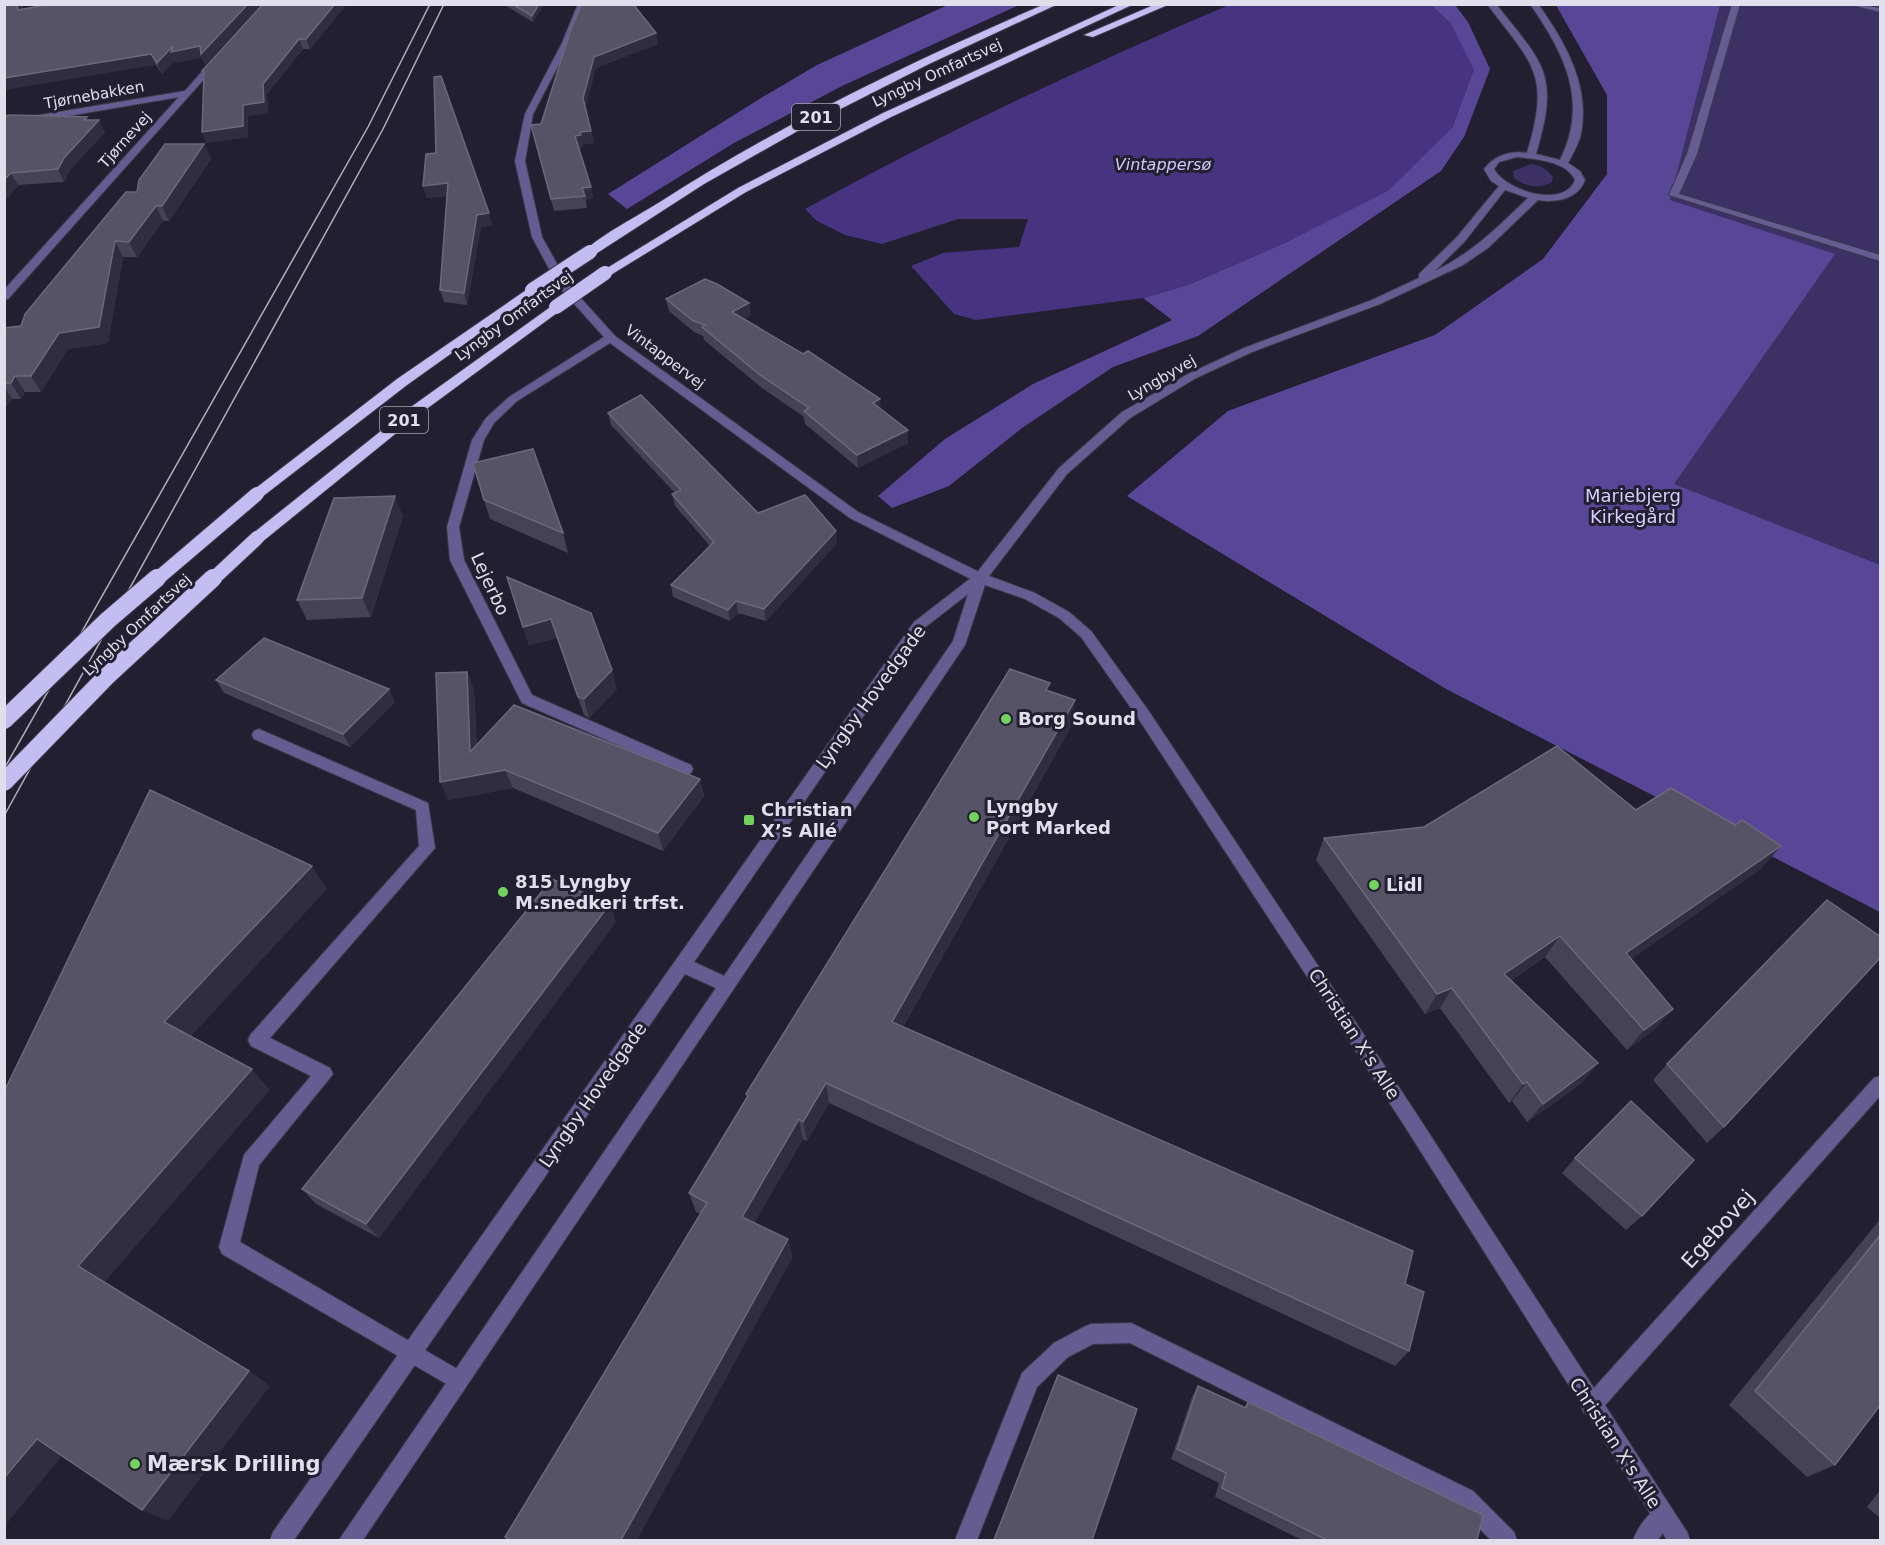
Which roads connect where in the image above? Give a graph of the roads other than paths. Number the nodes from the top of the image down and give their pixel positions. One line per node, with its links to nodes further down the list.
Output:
1 (582, 4): 21 (street, Vintappervej)
2 (1054, 4): 23 (highway, Lyngby Omfartsvej / 201, bridge)
3 (1130, 4): 12 (highway, Lyngby Omfartsvej / 201)
4 (1166, 4): 12 (highway)
5 (1491, 4): 14 (street)
6 (1534, 4): 15 (street)
7 (1736, 4): 18 (street)
8 (1863, 5): 9 (street)
9 (1881, 9)
10 (225, 52): 11 (street, Tjørnevej)
11 (187, 93): 13 (street, Tjørnebakken); 20 (street, Tjørnevej)
12 (887, 115): 26 (highway, Lyngby Omfartsvej / 201, bridge)
13 (4, 124)
14 (1531, 155): 15 (street); 16 (street)
15 (1563, 164): 17 (street)
16 (1503, 187): 17 (street); 19 (street, Lyngbyvej)
17 (1535, 197): 19 (street, Lyngbyvej)
18 (1881, 258)
19 (1416, 284): 22 (street, Lyngbyvej)
20 (4, 297)
21 (611, 338): 22 (street, Vintappervej); 25 (street, Lejerbo)
22 (980, 578): 27 (street, Lyngby Hovedgade); 28 (street); 32 (street, Christian X's Alle)
23 (4, 720)
24 (259, 735): 30 (street)
25 (686, 769)
26 (4, 782)
27 (684, 964): 28 (street); 30 (street, Lyngby Hovedgade)
28 (727, 985): 31 (street)
29 (1881, 1084): 32 (street, Egebovej)
30 (412, 1354): 31 (street); 34 (street, Lyngby Hovedgade)
31 (457, 1380): 35 (street)
32 (1591, 1406): 33 (street, Christian X's Alle)
33 (1663, 1516): 38 (street); 39 (street, Christian X's Alle)
34 (281, 1540)
35 (350, 1540)
36 (966, 1540): 37 (street)
37 (1506, 1540)
38 (1644, 1540)
39 (1679, 1540)

